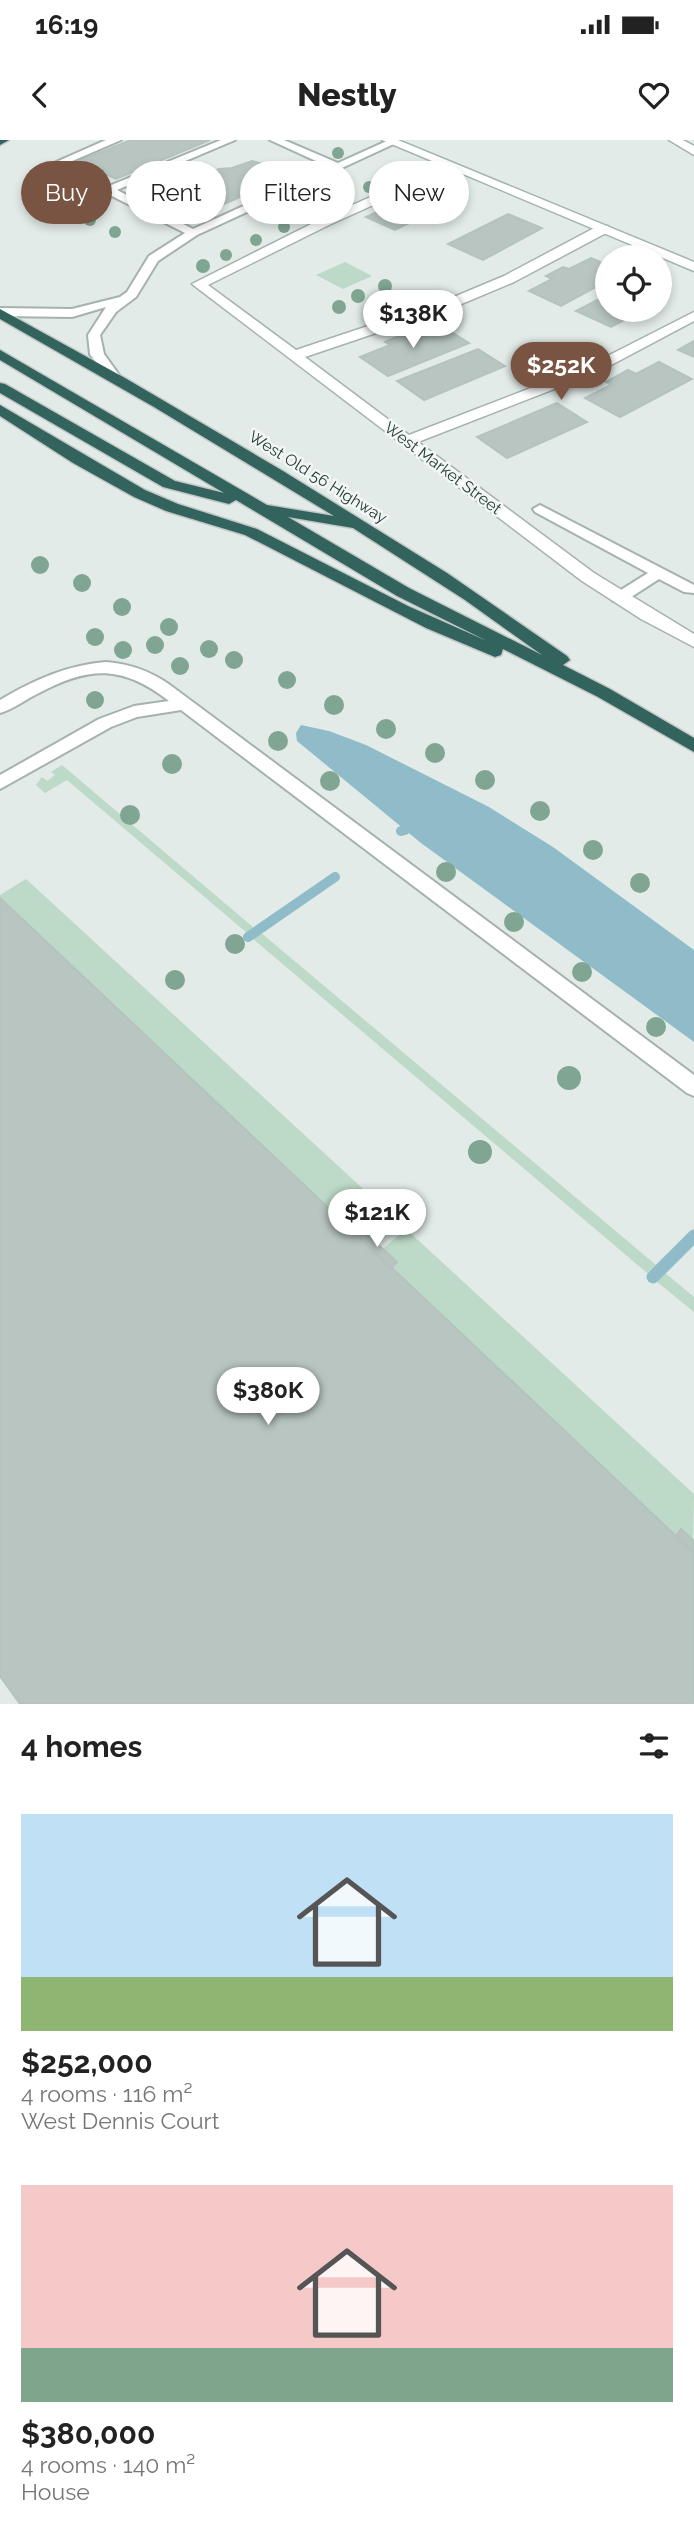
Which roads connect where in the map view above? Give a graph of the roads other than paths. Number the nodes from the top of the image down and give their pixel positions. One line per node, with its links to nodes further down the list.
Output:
1 (116, 140): 7 (lane)
2 (230, 140): 12 (lane)
3 (275, 140): 8 (lane)
4 (675, 140): 6 (street)
5 (390, 141): 9 (lane); 10 (street)
6 (694, 151)
7 (64, 161)
8 (325, 161)
9 (351, 161)
10 (437, 161)
11 (469, 174): 16 (street)
12 (112, 188)
13 (112, 192): 17 (lane)
14 (369, 202): 23 (street, West Market Street)
15 (240, 212): 17 (lane)
16 (603, 229): 18 (street); 23 (street)
17 (193, 233): 19 (lane)
18 (694, 267)
19 (132, 294): 20 (lane); 24 (lane)
20 (0, 312): 24 (highway, West Old 56 Highway)
21 (694, 316): 27 (street)
22 (0, 354): 28 (highway, West Old 56 Highway)
23 (294, 356): 27 (street, West Market Street)
24 (112, 375): 30 (highway, West Old 56 Highway)
25 (0, 387): 28 (highway)
26 (0, 409): 35 (highway)
27 (406, 441): 33 (street, West Market Street)
28 (259, 507): 30 (highway); 35 (highway, West Old 56 Highway)
29 (540, 509): 31 (lane)
30 (361, 526): 35 (highway, West Old 56 Highway)
31 (659, 572): 32 (lane); 33 (lane)
32 (690, 589)
33 (619, 598): 34 (street, West Market Street)
34 (694, 641)
35 (604, 693): 38 (highway, West Old 56 Highway)
36 (184, 704): 37 (lane); 39 (lane); 40 (lane)
37 (0, 707)
38 (694, 746)
39 (0, 783)
40 (694, 1087)

